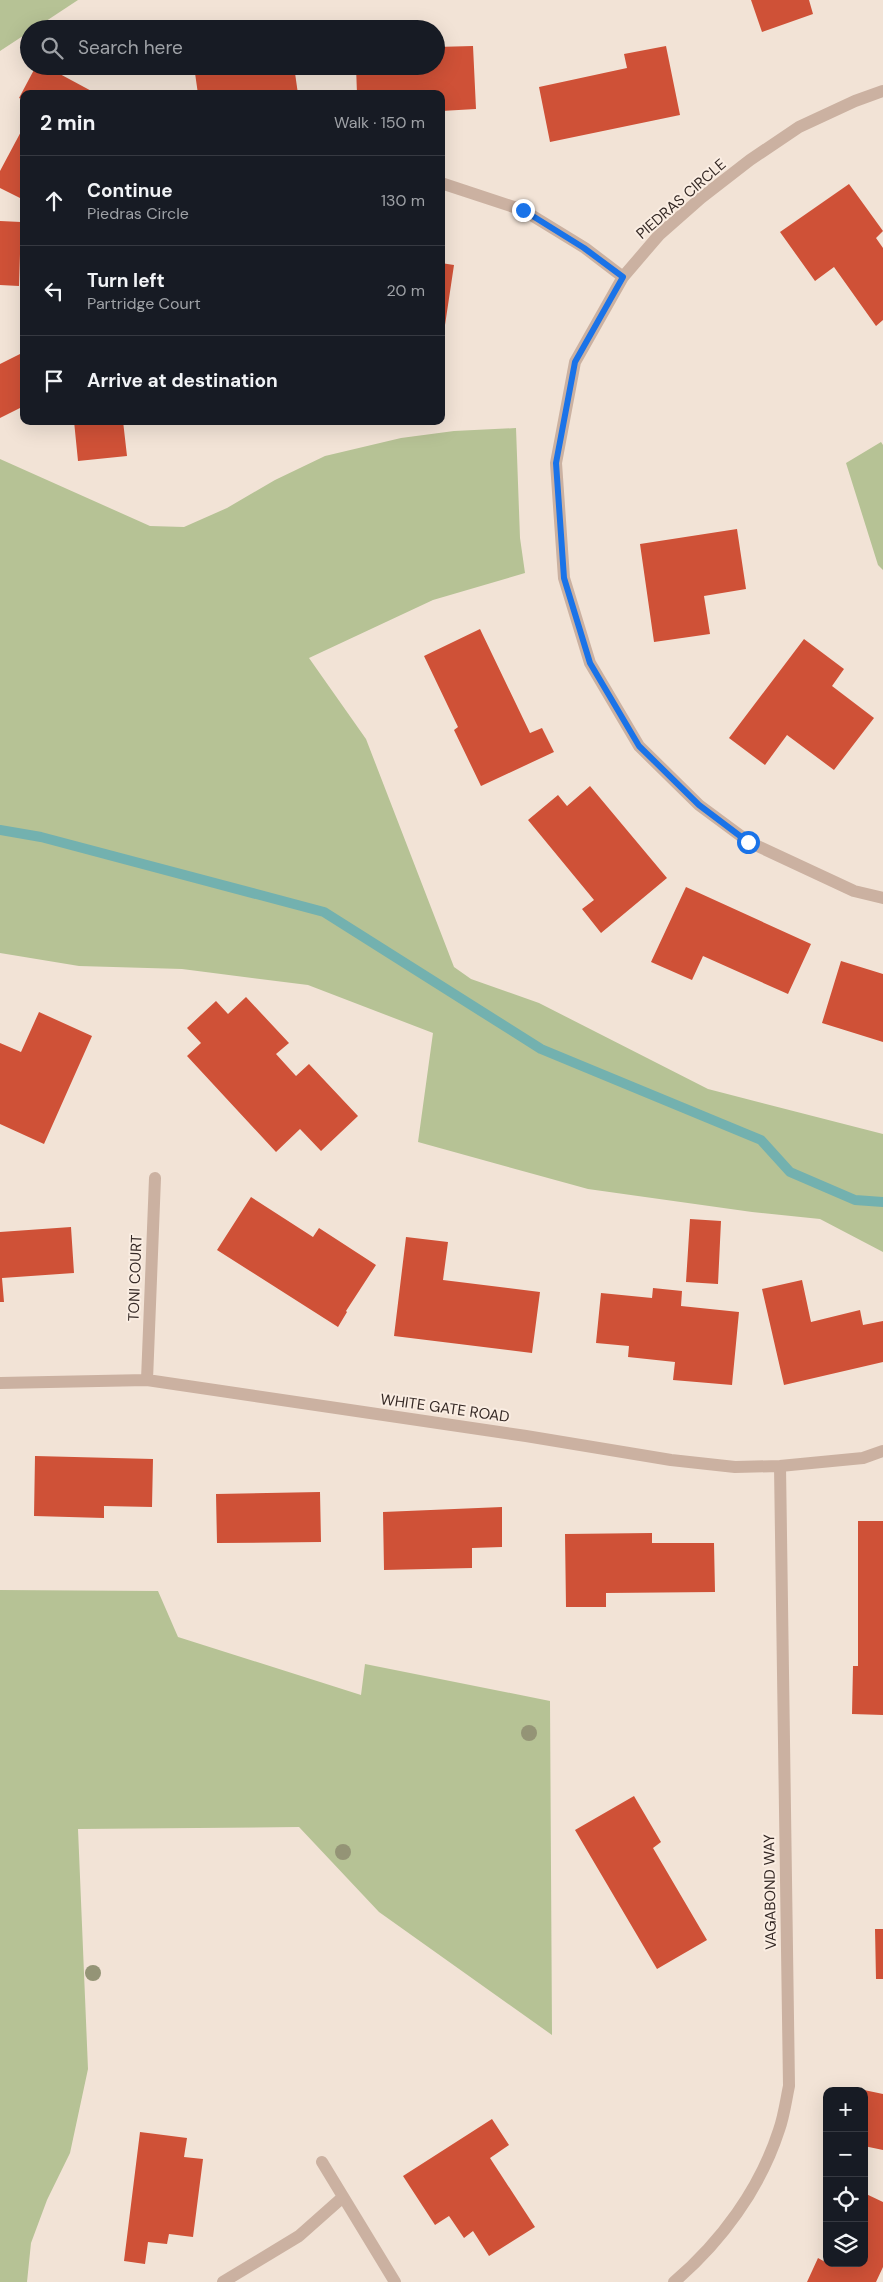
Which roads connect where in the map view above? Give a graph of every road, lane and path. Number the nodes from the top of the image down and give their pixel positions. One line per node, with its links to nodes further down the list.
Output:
1 (883, 91): 3 (street, PIEDRAS CIRCLE)
2 (445, 184): 3 (street)
3 (623, 277): 4 (street, PIEDRAS CIRCLE)
4 (883, 898)
5 (155, 1178): 6 (street, TONI COURT)
6 (147, 1380): 7 (street, WHITE GATE ROAD); 9 (street, WHITE GATE ROAD)
7 (0, 1383)
8 (883, 1451): 9 (street, WHITE GATE ROAD)
9 (780, 1466): 14 (street, VAGABOND WAY)
10 (322, 2162): 11 (street)
11 (343, 2197): 12 (street); 13 (street)
12 (223, 2282)
13 (395, 2282)
14 (674, 2282)

